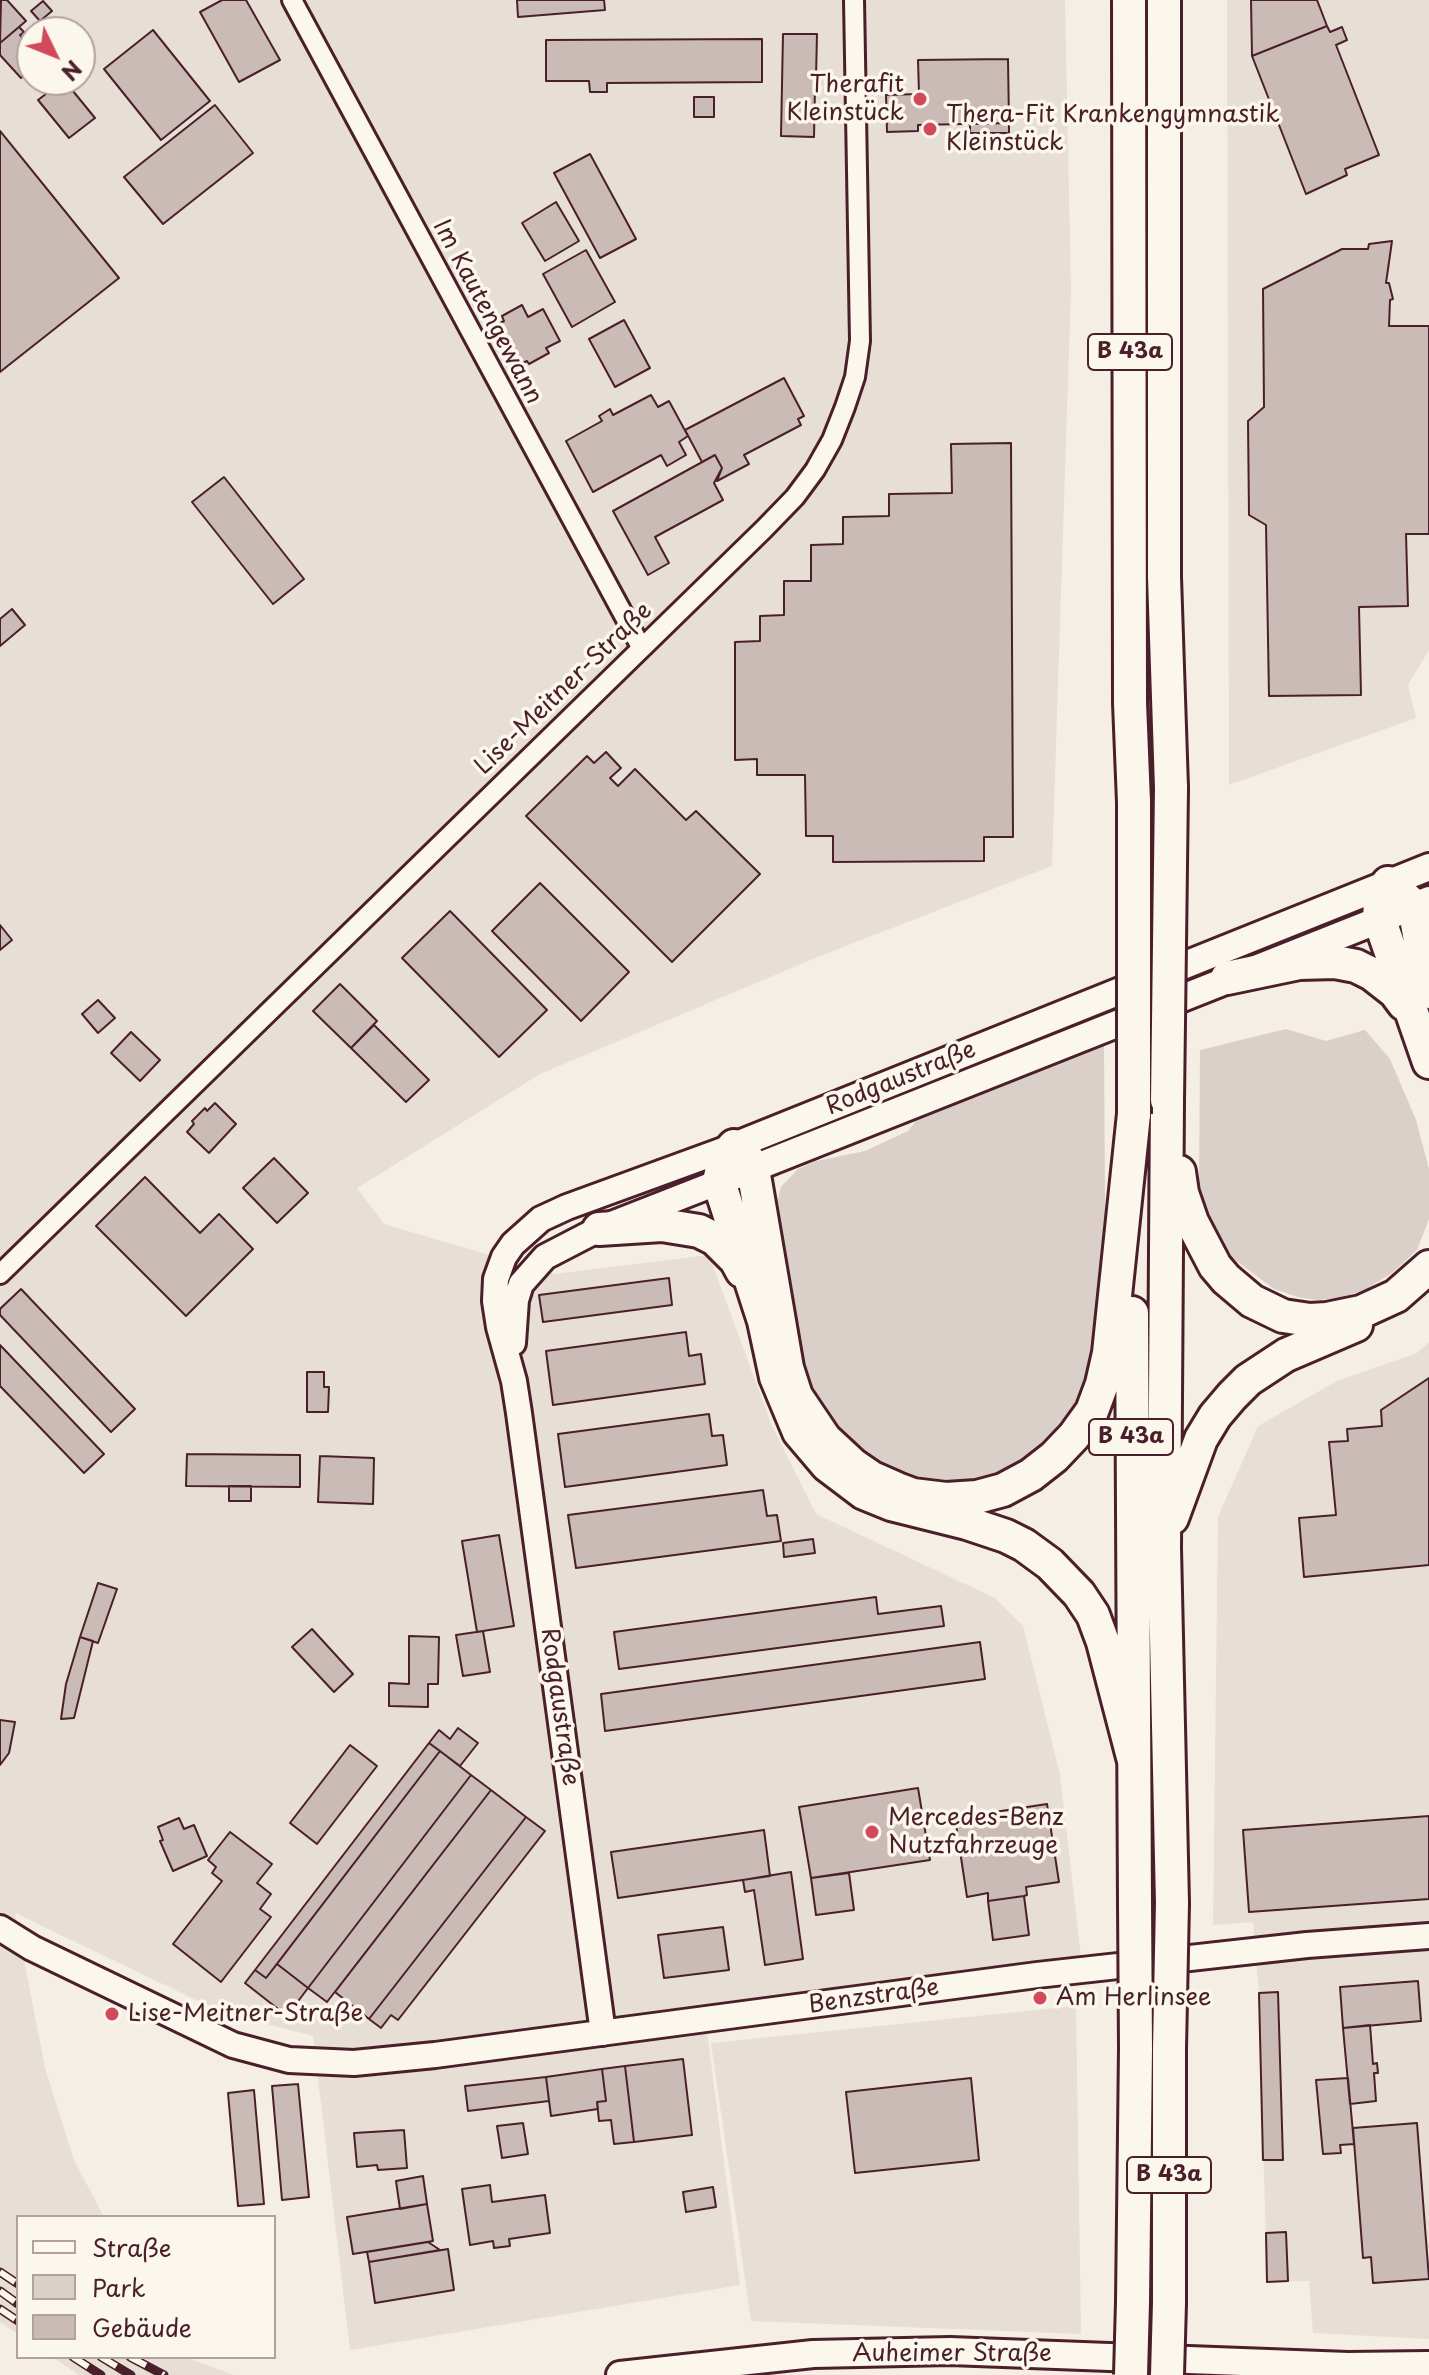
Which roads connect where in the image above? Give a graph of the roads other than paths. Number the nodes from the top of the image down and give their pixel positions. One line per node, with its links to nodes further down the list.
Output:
1 (292, 0): 5 (street, Im Kautengewann)
2 (854, 0): 5 (street, Lise-Meitner-Straße)
3 (1129, 0): 14 (highway, B 43a, bridge)
4 (1164, 0): 13 (highway, B 43a, bridge)
5 (641, 647): 19 (street, Lise-Meitner-Straße)
6 (1429, 867): 7 (main road, Rodgaustraße)
7 (1388, 883): 8 (highway); 9 (highway); 15 (main road, Rodgaustraße)
8 (1422, 903): 9 (main road, Rodgaustraße); 11 (highway)
9 (1379, 918): 10 (main road, Rodgaustraße); 11 (highway)
10 (1227, 978): 11 (highway); 15 (main road, Rodgaustraße)
11 (1420, 1002): 12 (highway)
12 (1429, 1062)
13 (1167, 1100): 18 (highway); 23 (highway, B 43a)
14 (1134, 1114): 15 (highway); 24 (highway, B 43a)
15 (744, 1157): 16 (highway); 22 (street, Rodgaustraße)
16 (719, 1182): 17 (street, Rodgaustraße); 21 (highway)
17 (599, 1229): 21 (highway); 22 (street, Rodgaustraße)
18 (1429, 1267)
19 (0, 1274)
20 (1429, 1280): 23 (highway)
21 (755, 1292): 24 (highway)
22 (514, 1381): 27 (street, Rodgaustraße)
23 (1164, 1548): 31 (highway, B 43a, bridge)
24 (1134, 1761): 30 (highway, B 43a, bridge)
25 (0, 1928): 27 (street, Benzstraße)
26 (1429, 1936): 27 (street, Benzstraße)
27 (603, 2033)
28 (1429, 2365): 29 (main road, Auheimer Straße)
29 (620, 2375)
30 (1131, 2375)
31 (1167, 2375)

